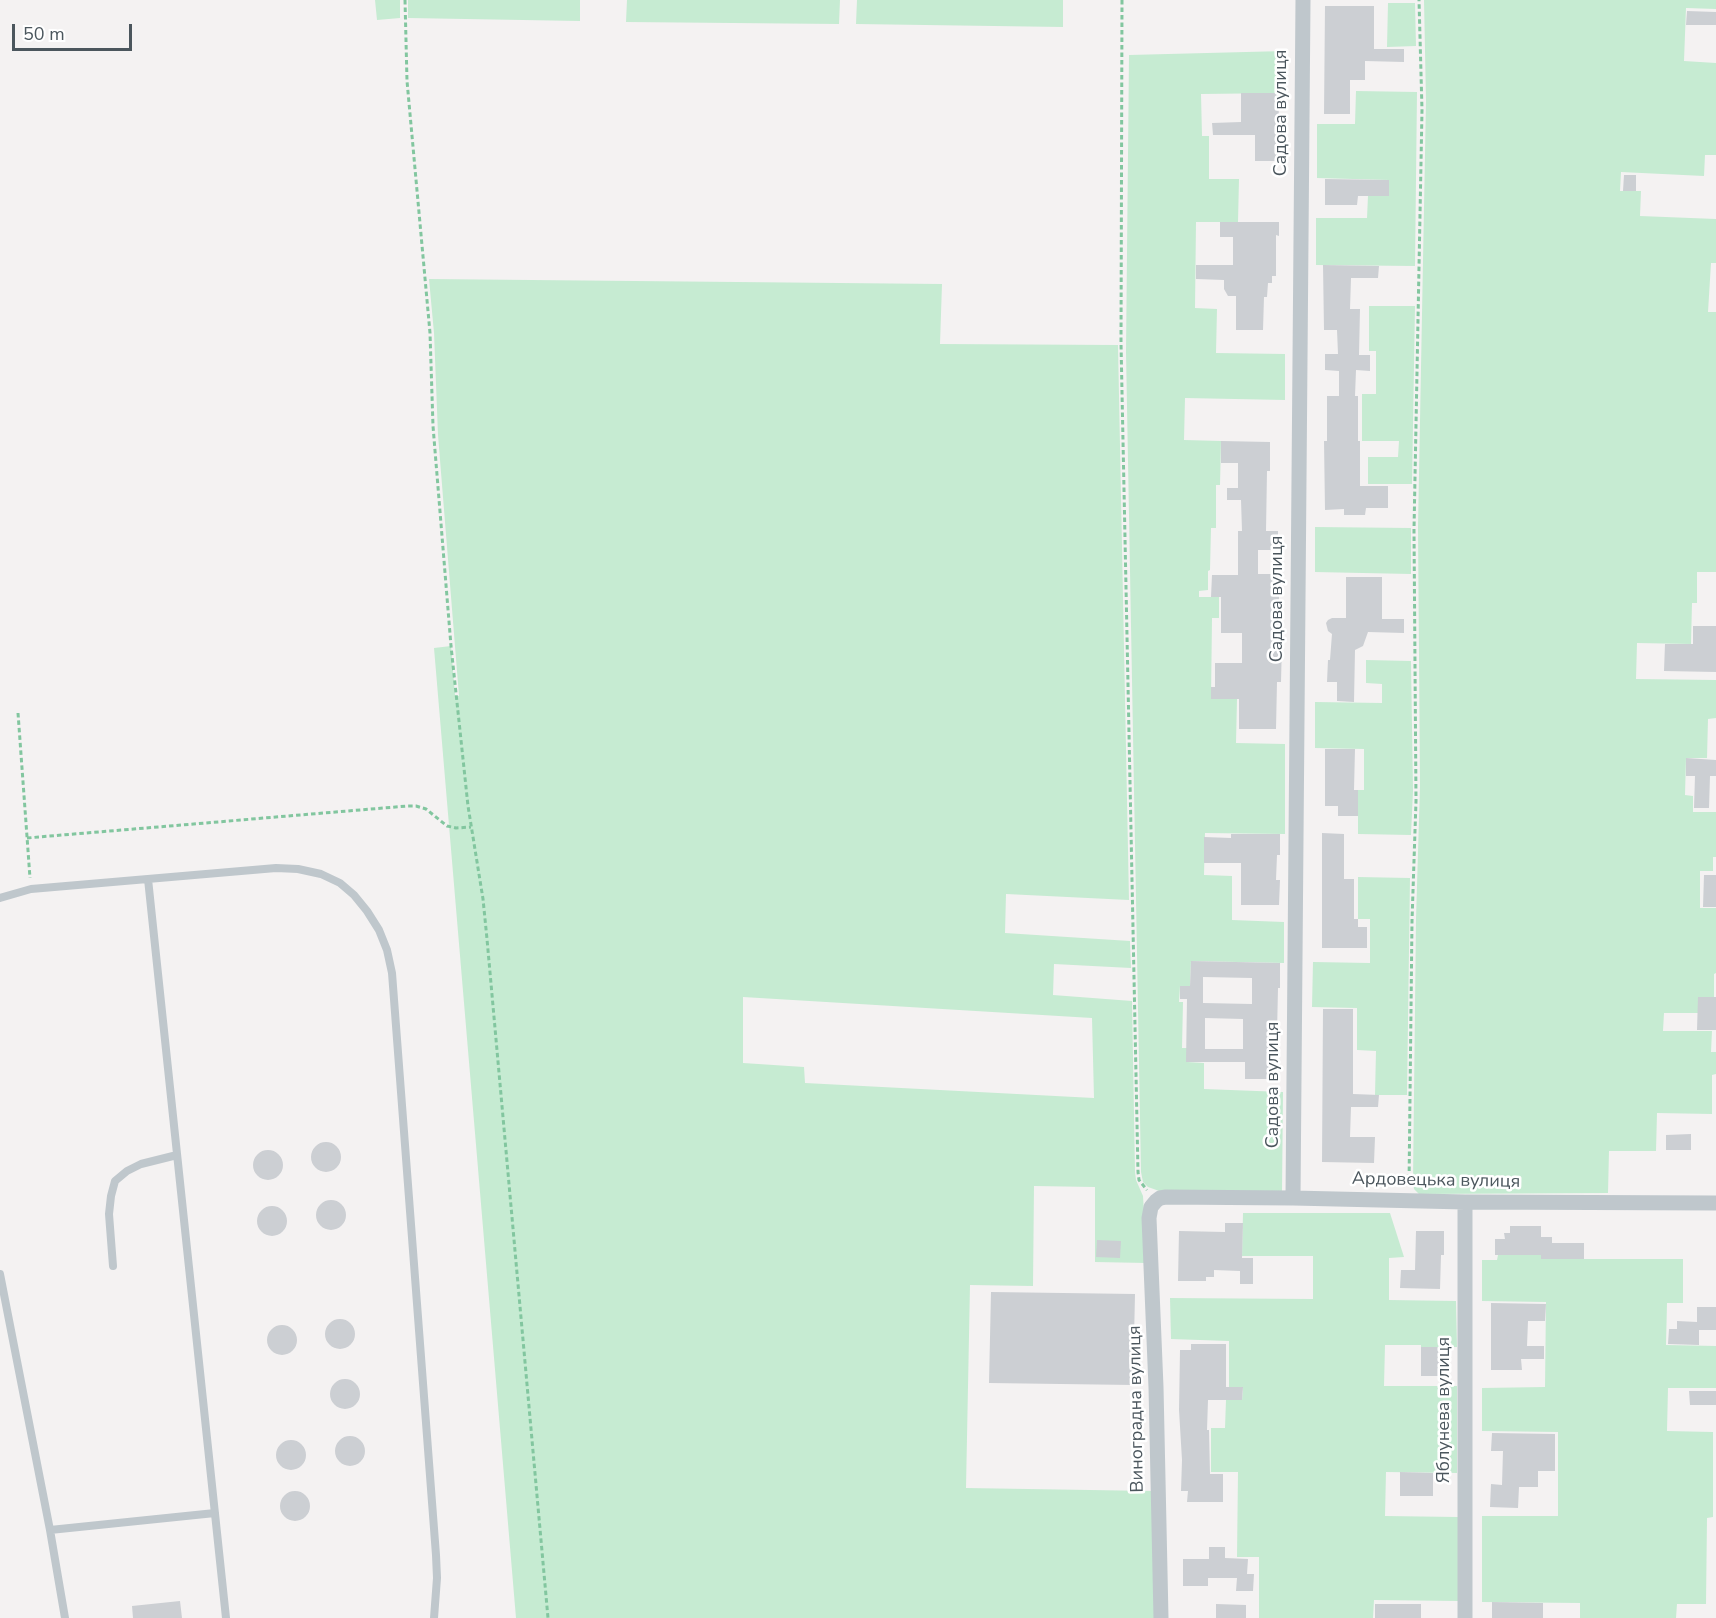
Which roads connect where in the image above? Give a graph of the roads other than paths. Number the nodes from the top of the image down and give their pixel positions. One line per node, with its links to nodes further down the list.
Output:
1 (1303, 0): 5 (street, Садова вулиця)
2 (148, 879): 3 (lane); 4 (lane); 15 (lane)
3 (0, 898)
4 (177, 1155): 9 (lane); 11 (lane)
5 (1293, 1198): 6 (street, Ардовецька вулиця); 7 (street, Ардовецька вулиця)
6 (1156, 1201): 16 (street, Виноградна вулиця)
7 (1465, 1202): 8 (street, Ардовецька вулиця); 17 (street, Яблунева вулиця)
8 (1716, 1203)
9 (113, 1266)
10 (0, 1274): 12 (lane)
11 (215, 1513): 12 (lane); 14 (lane)
12 (50, 1530): 13 (lane)
13 (65, 1618)
14 (226, 1618)
15 (434, 1618)
16 (1161, 1618)
17 (1465, 1618)

